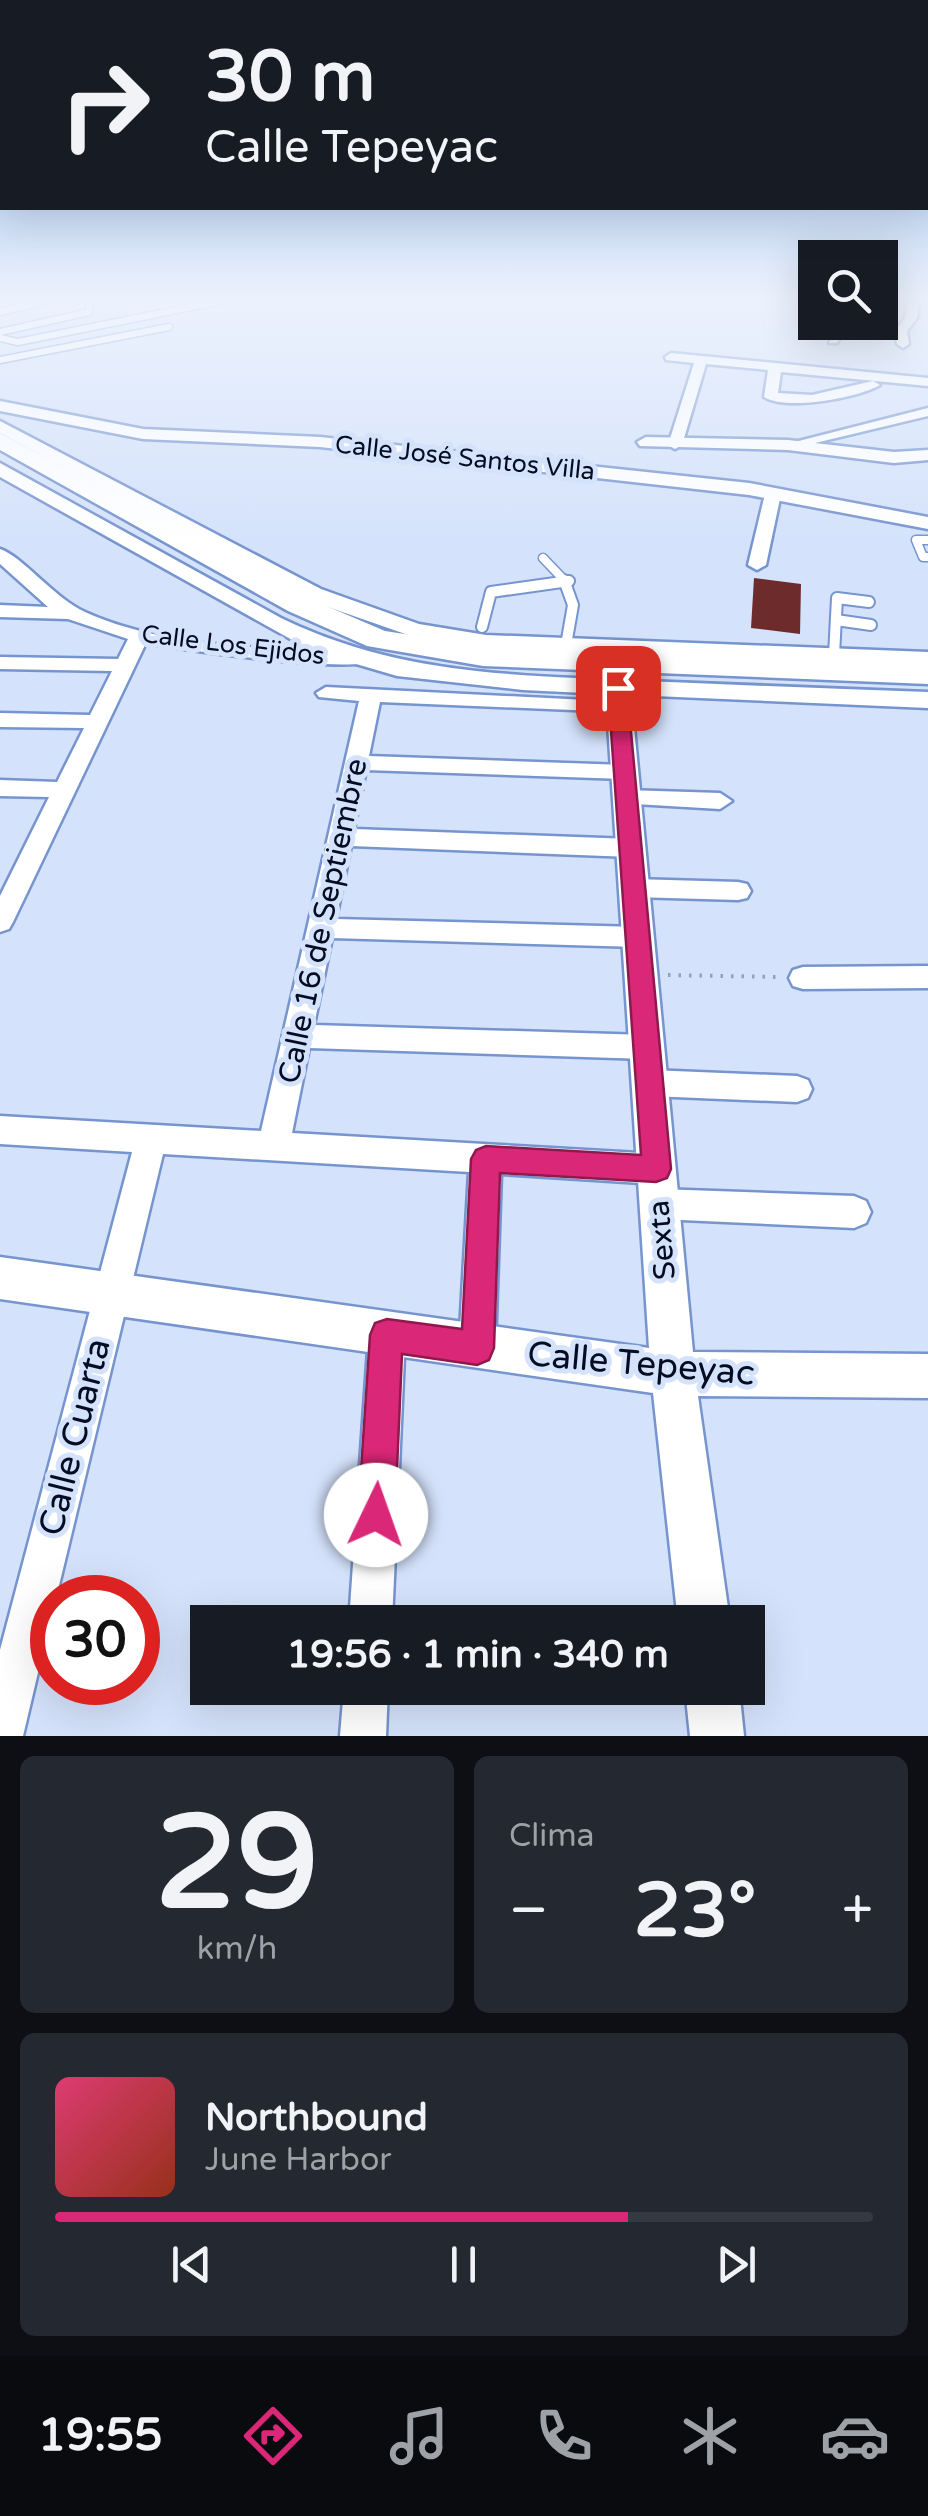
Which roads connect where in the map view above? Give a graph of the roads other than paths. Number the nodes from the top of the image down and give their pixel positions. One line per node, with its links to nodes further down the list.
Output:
1 (694, 381): 9 (street)
2 (774, 381): 3 (street)
3 (888, 381)
4 (0, 406): 14 (street, Calle José Santos Villa)
5 (928, 412): 10 (street)
6 (0, 426): 29 (street)
7 (0, 440): 35 (main road)
8 (646, 442): 9 (street)
9 (675, 444): 10 (street)
10 (790, 445): 12 (street)
11 (0, 454): 36 (main road)
12 (928, 455)
13 (0, 469): 32 (street)
14 (774, 494): 15 (street, Calle José Santos Villa); 20 (street)
15 (928, 523)
16 (928, 540): 19 (lane)
17 (0, 554): 24 (street, Calle Los Ejidos)
18 (542, 558): 21 (lane)
19 (928, 558)
20 (757, 565)
21 (569, 581): 27 (lane); 29 (lane)
22 (869, 602): 25 (lane)
23 (0, 611): 24 (street)
24 (72, 614): 28 (street, Calle Los Ejidos)
25 (836, 620): 26 (lane); 30 (lane)
26 (871, 625)
27 (482, 627)
28 (140, 635): 32 (street, Calle Los Ejidos); 34 (street)
29 (566, 645): 30 (street)
30 (834, 655): 31 (street)
31 (928, 659)
32 (370, 660): 39 (street)
33 (0, 663): 34 (street)
34 (127, 665): 42 (street)
35 (928, 674)
36 (928, 688)
37 (326, 693): 38 (street)
38 (371, 695): 39 (street); 43 (street, Calle 16 de Septiembre)
39 (618, 697): 40 (street); 44 (street, Sexta)
40 (928, 700)
41 (0, 720): 42 (street)
42 (99, 722): 46 (street)
43 (358, 763): 44 (street); 48 (street, Calle 16 de Septiembre)
44 (625, 785): 47 (street); 49 (street, Sexta)
45 (0, 788): 46 (street)
46 (65, 790): 50 (street)
47 (720, 801)
48 (341, 837): 49 (street); 54 (street, Calle 16 de Septiembre)
49 (630, 848): 51 (street, Sexta)
50 (12, 872): 53 (street)
51 (634, 888): 52 (street); 55 (street, Sexta)
52 (738, 891)
53 (0, 922)
54 (321, 928): 55 (street); 58 (street, Calle 16 de Septiembre)
55 (638, 937): 59 (street, Sexta)
56 (803, 978): 57 (street)
57 (926, 982)
58 (298, 1036): 59 (street); 64 (street, Calle 16 de Septiembre)
59 (646, 1047): 60 (street, Sexta)
60 (650, 1083): 61 (street); 66 (street, Sexta)
61 (797, 1089)
62 (0, 1130): 63 (street)
63 (151, 1138): 64 (street); 70 (street, Calle Cuarta)
64 (273, 1147): 65 (street)
65 (486, 1159): 66 (street); 72 (street)
66 (656, 1169): 67 (street, Sexta)
67 (659, 1204): 68 (street); 73 (street, Sexta)
68 (854, 1212)
69 (0, 1278): 70 (street, Calle Tepeyac)
70 (111, 1294): 71 (street, Calle Tepeyac); 79 (street, Calle Cuarta)
71 (387, 1335): 72 (street, Calle Tepeyac); 75 (street)
72 (477, 1348): 73 (street, Calle Tepeyac)
73 (673, 1374): 74 (street, Calle Tepeyac); 76 (street, Sexta)
74 (928, 1376)
75 (371, 1605)
76 (702, 1605)
77 (365, 1705): 80 (street)
78 (714, 1705): 81 (street)
79 (0, 1736)
80 (363, 1736)
81 (718, 1736)

